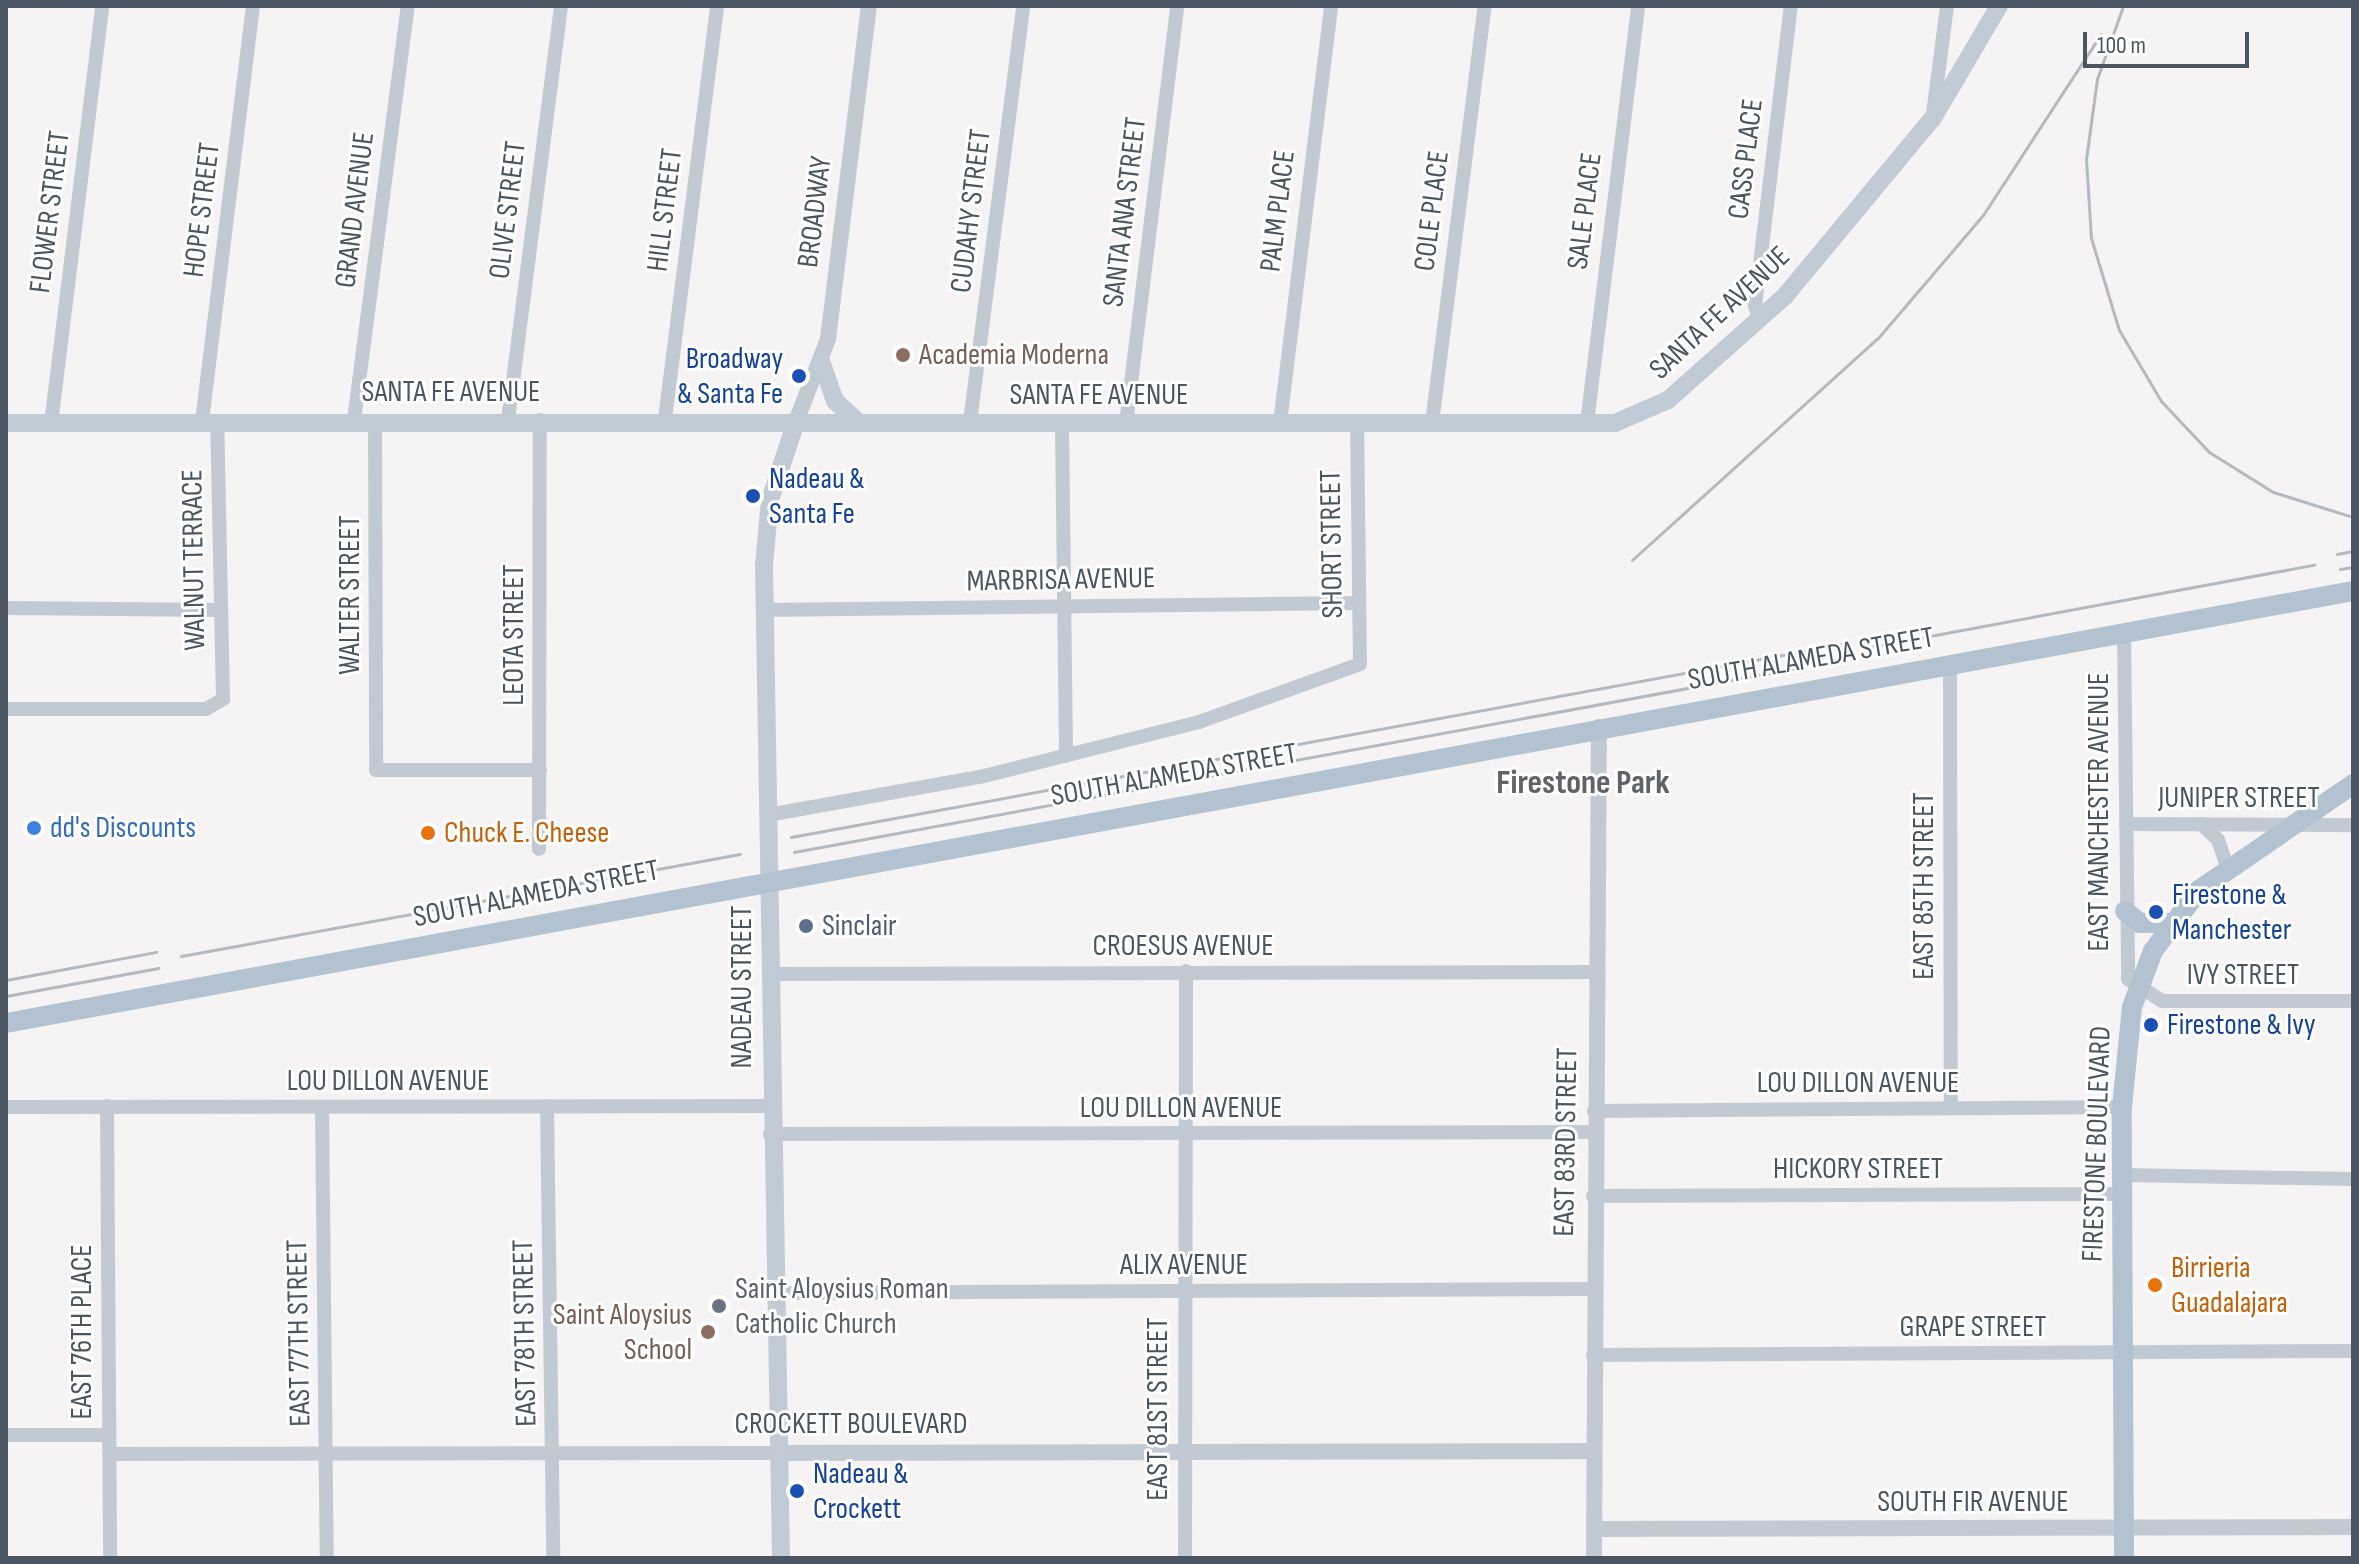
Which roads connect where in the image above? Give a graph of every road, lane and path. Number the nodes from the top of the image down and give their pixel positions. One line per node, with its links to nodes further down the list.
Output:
1 (102, 6): 32 (street, FLOWER STREET)
2 (253, 6): 23 (street, HOPE STREET)
3 (408, 6): 20 (street, GRAND AVENUE)
4 (561, 6): 21 (street, OLIVE STREET)
5 (717, 6): 18 (street, HILL STREET)
6 (869, 6): 17 (street, BROADWAY)
7 (1023, 6): 26 (street, CUDAHY STREET)
8 (1177, 6): 33 (street, SANTA ANA STREET)
9 (1331, 6): 28 (street, PALM PLACE)
10 (1485, 6): 30 (street, COLE PLACE)
11 (1638, 6): 31 (street, SALE PLACE)
12 (1791, 6): 16 (street, CASS PLACE)
13 (1947, 6): 15 (street)
14 (1999, 6): 15 (main road, SANTA FE AVENUE)
15 (1933, 118): 16 (main road, SANTA FE AVENUE)
16 (1760, 318): 31 (main road, SANTA FE AVENUE)
17 (821, 361): 19 (street, BROADWAY); 25 (main road)
18 (665, 419): 19 (main road, SANTA FE AVENUE); 22 (main road, SANTA FE AVENUE)
19 (797, 419): 25 (main road, SANTA FE AVENUE); 40 (main road, NADEAU STREET)
20 (354, 420): 23 (main road, SANTA FE AVENUE); 24 (main road, SANTA FE AVENUE)
21 (508, 420): 22 (main road, SANTA FE AVENUE); 24 (main road, SANTA FE AVENUE)
22 (540, 420): 47 (street, LEOTA STREET)
23 (210, 421): 32 (main road, SANTA FE AVENUE); 39 (street, WALNUT TERRACE)
24 (375, 421): 47 (street, WALTER STREET)
25 (857, 421): 26 (main road, SANTA FE AVENUE)
26 (970, 422): 34 (main road, SANTA FE AVENUE)
27 (6, 423): 32 (main road, SANTA FE AVENUE)
28 (1280, 423): 29 (main road, SANTA FE AVENUE); 33 (main road, SANTA FE AVENUE)
29 (1357, 423): 30 (main road, SANTA FE AVENUE); 36 (street, SHORT STREET)
30 (1432, 423): 31 (main road, SANTA FE AVENUE)
31 (1587, 423)
32 (51, 424)
33 (1126, 424): 34 (main road, SANTA FE AVENUE)
34 (1062, 425): 37 (street)
35 (2353, 591): 41 (main road, SOUTH ALAMEDA STREET)
36 (1359, 603): 37 (street, MARBRISA AVENUE); 42 (street, SHORT STREET)
37 (1066, 605): 40 (street, MARBRISA AVENUE); 46 (street)
38 (6, 608): 39 (street)
39 (221, 610): 44 (street, WALNUT TERRACE)
40 (764, 610): 49 (main road, NADEAU STREET)
41 (2124, 632): 43 (main road, SOUTH ALAMEDA STREET); 50 (street, EAST MANCHESTER AVENUE)
42 (1360, 664): 46 (street, SOUTH ALAMEDA STREET)
43 (1950, 665): 45 (main road, SOUTH ALAMEDA STREET); 71 (street, EAST 85TH STREET)
44 (6, 709)
45 (1599, 727): 56 (main road, SOUTH ALAMEDA STREET); 60 (street, EAST 83RD STREET)
46 (1066, 756): 49 (street, SOUTH ALAMEDA STREET)
47 (540, 770): 54 (street, LEOTA STREET)
48 (2353, 784): 52 (main road, FIRESTONE BOULEVARD)
49 (768, 815): 56 (main road, NADEAU STREET)
50 (2126, 824): 51 (street, JUNIPER STREET); 57 (street, EAST MANCHESTER AVENUE)
51 (2201, 824): 52 (street, JUNIPER STREET); 55 (street)
52 (2289, 824): 53 (street, JUNIPER STREET); 55 (main road, FIRESTONE BOULEVARD)
53 (2353, 825)
54 (539, 849)
55 (2227, 866): 58 (main road, FIRESTONE BOULEVARD)
56 (769, 881): 61 (main road, NADEAU STREET); 64 (main road, SOUTH ALAMEDA STREET)
57 (2125, 911): 58 (main road); 62 (street, EAST MANCHESTER AVENUE)
58 (2170, 923): 62 (main road, FIRESTONE BOULEVARD)
59 (1186, 971): 60 (street, CROESUS AVENUE); 61 (street, CROESUS AVENUE); 75 (street, EAST 81ST STREET)
60 (1594, 972): 72 (street, EAST 83RD STREET)
61 (771, 974): 67 (main road, NADEAU STREET)
62 (2137, 990): 63 (street, IVY STREET); 70 (main road, FIRESTONE BOULEVARD)
63 (2353, 1001)
64 (6, 1023)
65 (107, 1106): 68 (street, LOU DILLON AVENUE); 69 (street, LOU DILLON AVENUE); 86 (street, EAST 76TH PLACE)
66 (547, 1106): 67 (street, LOU DILLON AVENUE); 69 (street, LOU DILLON AVENUE); 89 (street, EAST 78TH STREET)
67 (770, 1106): 74 (main road, NADEAU STREET)
68 (6, 1107)
69 (322, 1107): 92 (street, EAST 77TH STREET)
70 (2122, 1107): 71 (street, LOU DILLON AVENUE); 77 (main road, FIRESTONE BOULEVARD)
71 (1951, 1108): 72 (street, LOU DILLON AVENUE)
72 (1594, 1111): 73 (street, EAST 83RD STREET)
73 (1591, 1132): 75 (street, LOU DILLON AVENUE); 78 (street, EAST 83RD STREET)
74 (770, 1134): 75 (street, LOU DILLON AVENUE); 81 (main road, NADEAU STREET)
75 (1185, 1134): 80 (street, EAST 81ST STREET)
76 (2353, 1179): 77 (street, HICKORY STREET)
77 (2123, 1184): 78 (street, HICKORY STREET); 83 (main road, FIRESTONE BOULEVARD)
78 (1593, 1196): 79 (street, EAST 83RD STREET)
79 (1593, 1289): 80 (street, ALIX AVENUE); 84 (street, EAST 83RD STREET)
80 (1184, 1291): 81 (street, ALIX AVENUE); 87 (street, EAST 81ST STREET)
81 (775, 1293): 90 (main road, NADEAU STREET)
82 (2353, 1351): 83 (street, GRAPE STREET)
83 (2124, 1352): 84 (street, GRAPE STREET); 95 (main road, FIRESTONE BOULEVARD)
84 (1593, 1355): 88 (street, EAST 83RD STREET)
85 (6, 1435): 86 (street)
86 (109, 1435): 91 (street, EAST 76TH PLACE)
87 (1185, 1451): 88 (street, CROCKETT BOULEVARD); 90 (street, CROCKETT BOULEVARD); 100 (street, EAST 81ST STREET)
88 (1593, 1451): 94 (street, EAST 83RD STREET)
89 (552, 1453): 90 (street, CROCKETT BOULEVARD); 92 (street, CROCKETT BOULEVARD); 98 (street, EAST 78TH STREET)
90 (781, 1453): 99 (main road, NADEAU STREET)
91 (109, 1454): 92 (street, CROCKETT BOULEVARD); 96 (street, EAST 76TH PLACE)
92 (326, 1455): 97 (street, EAST 77TH STREET)
93 (2353, 1527): 95 (street, SOUTH FIR AVENUE)
94 (1594, 1529): 95 (street, SOUTH FIR AVENUE); 101 (street, EAST 83RD STREET)
95 (2125, 1529): 102 (main road, FIRESTONE BOULEVARD)
96 (110, 1558)
97 (327, 1558)
98 (553, 1558)
99 (781, 1558)
100 (1185, 1558)
101 (1594, 1558)
102 (2124, 1558)

